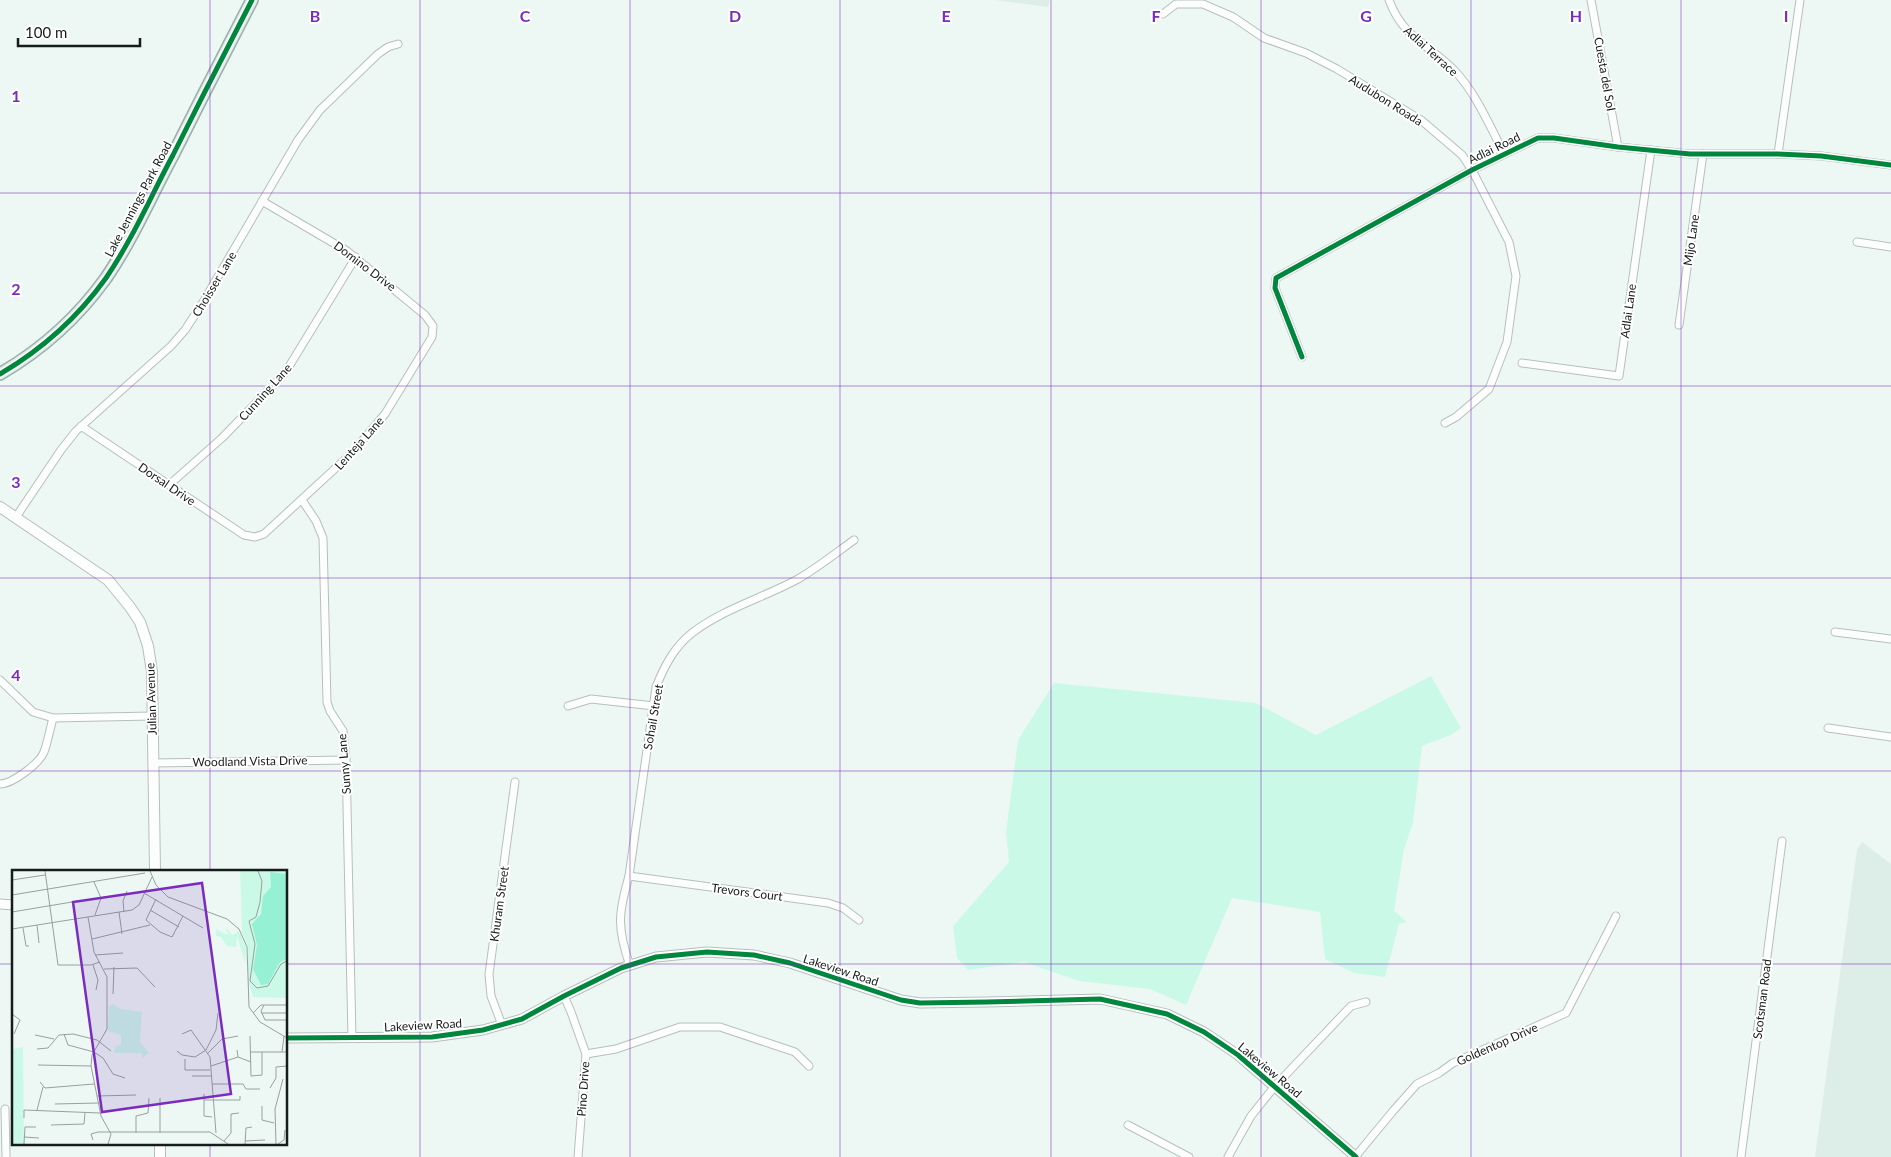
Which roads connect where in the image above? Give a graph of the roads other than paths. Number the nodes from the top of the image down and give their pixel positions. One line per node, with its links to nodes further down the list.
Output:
1 (252, 0): 22 (main road, Lake Jennings Park Road)
2 (1389, 0): 9 (street, Adlai Terrace)
3 (1591, 0): 7 (street, Cuesta del Sol)
4 (1800, 0): 11 (street)
5 (1163, 14): 13 (street, Audubon Roada)
6 (398, 44): 14 (street, Choisser Lane)
7 (1618, 147): 8 (street, Adlai Road); 9 (street, Adlai Road)
8 (1652, 150): 10 (street, Adlai Road); 21 (street, Adlai Lane)
9 (1504, 153): 13 (street, Adlai Road)
10 (1703, 154): 11 (street, Adlai Road); 18 (street, Mijo Lane)
11 (1778, 154): 12 (street, Adlai Road)
12 (1891, 165)
13 (1472, 170): 20 (street, Adlai Road); 23 (street, Audubon Roada)
14 (262, 202): 17 (street, Domino Drive); 24 (street, Choisser Lane)
15 (1857, 242): 16 (street)
16 (1891, 247)
17 (356, 257): 19 (street, Domino Drive); 25 (street, Cunning Lane)
18 (1679, 325)
19 (433, 326): 26 (street, Lenteja Lane)
20 (1302, 357)
21 (1522, 363)
22 (0, 374)
23 (1445, 423)
24 (81, 426): 25 (street, Dorsal Drive); 28 (street, Choisser Lane)
25 (169, 485): 29 (street, Dorsal Drive)
26 (302, 500): 29 (street, Lenteja Lane); 40 (street, Sunny Lane)
27 (0, 507): 28 (main road, Julian Avenue)
28 (16, 517): 36 (main road, Julian Avenue)
29 (255, 537)
30 (854, 540): 35 (street, Sohail Street)
31 (1835, 632): 32 (street)
32 (1891, 639)
33 (0, 680): 37 (street)
34 (568, 706): 35 (street)
35 (654, 706): 46 (street, Sohail Street)
36 (152, 716): 37 (street); 41 (main road, Julian Avenue)
37 (53, 718): 43 (street)
38 (1828, 728): 39 (street)
39 (1891, 737)
40 (346, 760): 41 (street, Woodland Vista Drive); 54 (street, Sunny Lane)
41 (153, 763): 45 (main road, Julian Avenue)
42 (515, 782): 52 (street, Khuram Street)
43 (0, 784)
44 (1782, 841): 67 (street, Scotsman Road)
45 (155, 870)
46 (630, 876): 48 (street, Trevors Court); 49 (street, Sohail Street)
47 (1616, 916): 66 (street, Goldentop Drive)
48 (859, 920)
49 (630, 966): 50 (street, Lakeview Road); 57 (street, Lakeview Road)
50 (564, 996): 52 (street, Lakeview Road); 55 (street, Pino Drive)
51 (1366, 1002): 57 (street)
52 (502, 1025): 54 (street, Lakeview Road)
53 (288, 1038): 54 (street, Lakeview Road)
54 (352, 1038)
55 (586, 1054): 56 (street); 63 (street, Pino Drive)
56 (809, 1066)
57 (1275, 1086): 65 (street); 66 (street, Lakeview Road)
58 (5, 1109): 61 (street)
59 (1128, 1124): 64 (street)
60 (160, 1144): 62 (main road)
61 (6, 1157)
62 (160, 1157)
63 (578, 1157)
64 (1189, 1157)
65 (1228, 1157)
66 (1355, 1157)
67 (1741, 1157)

